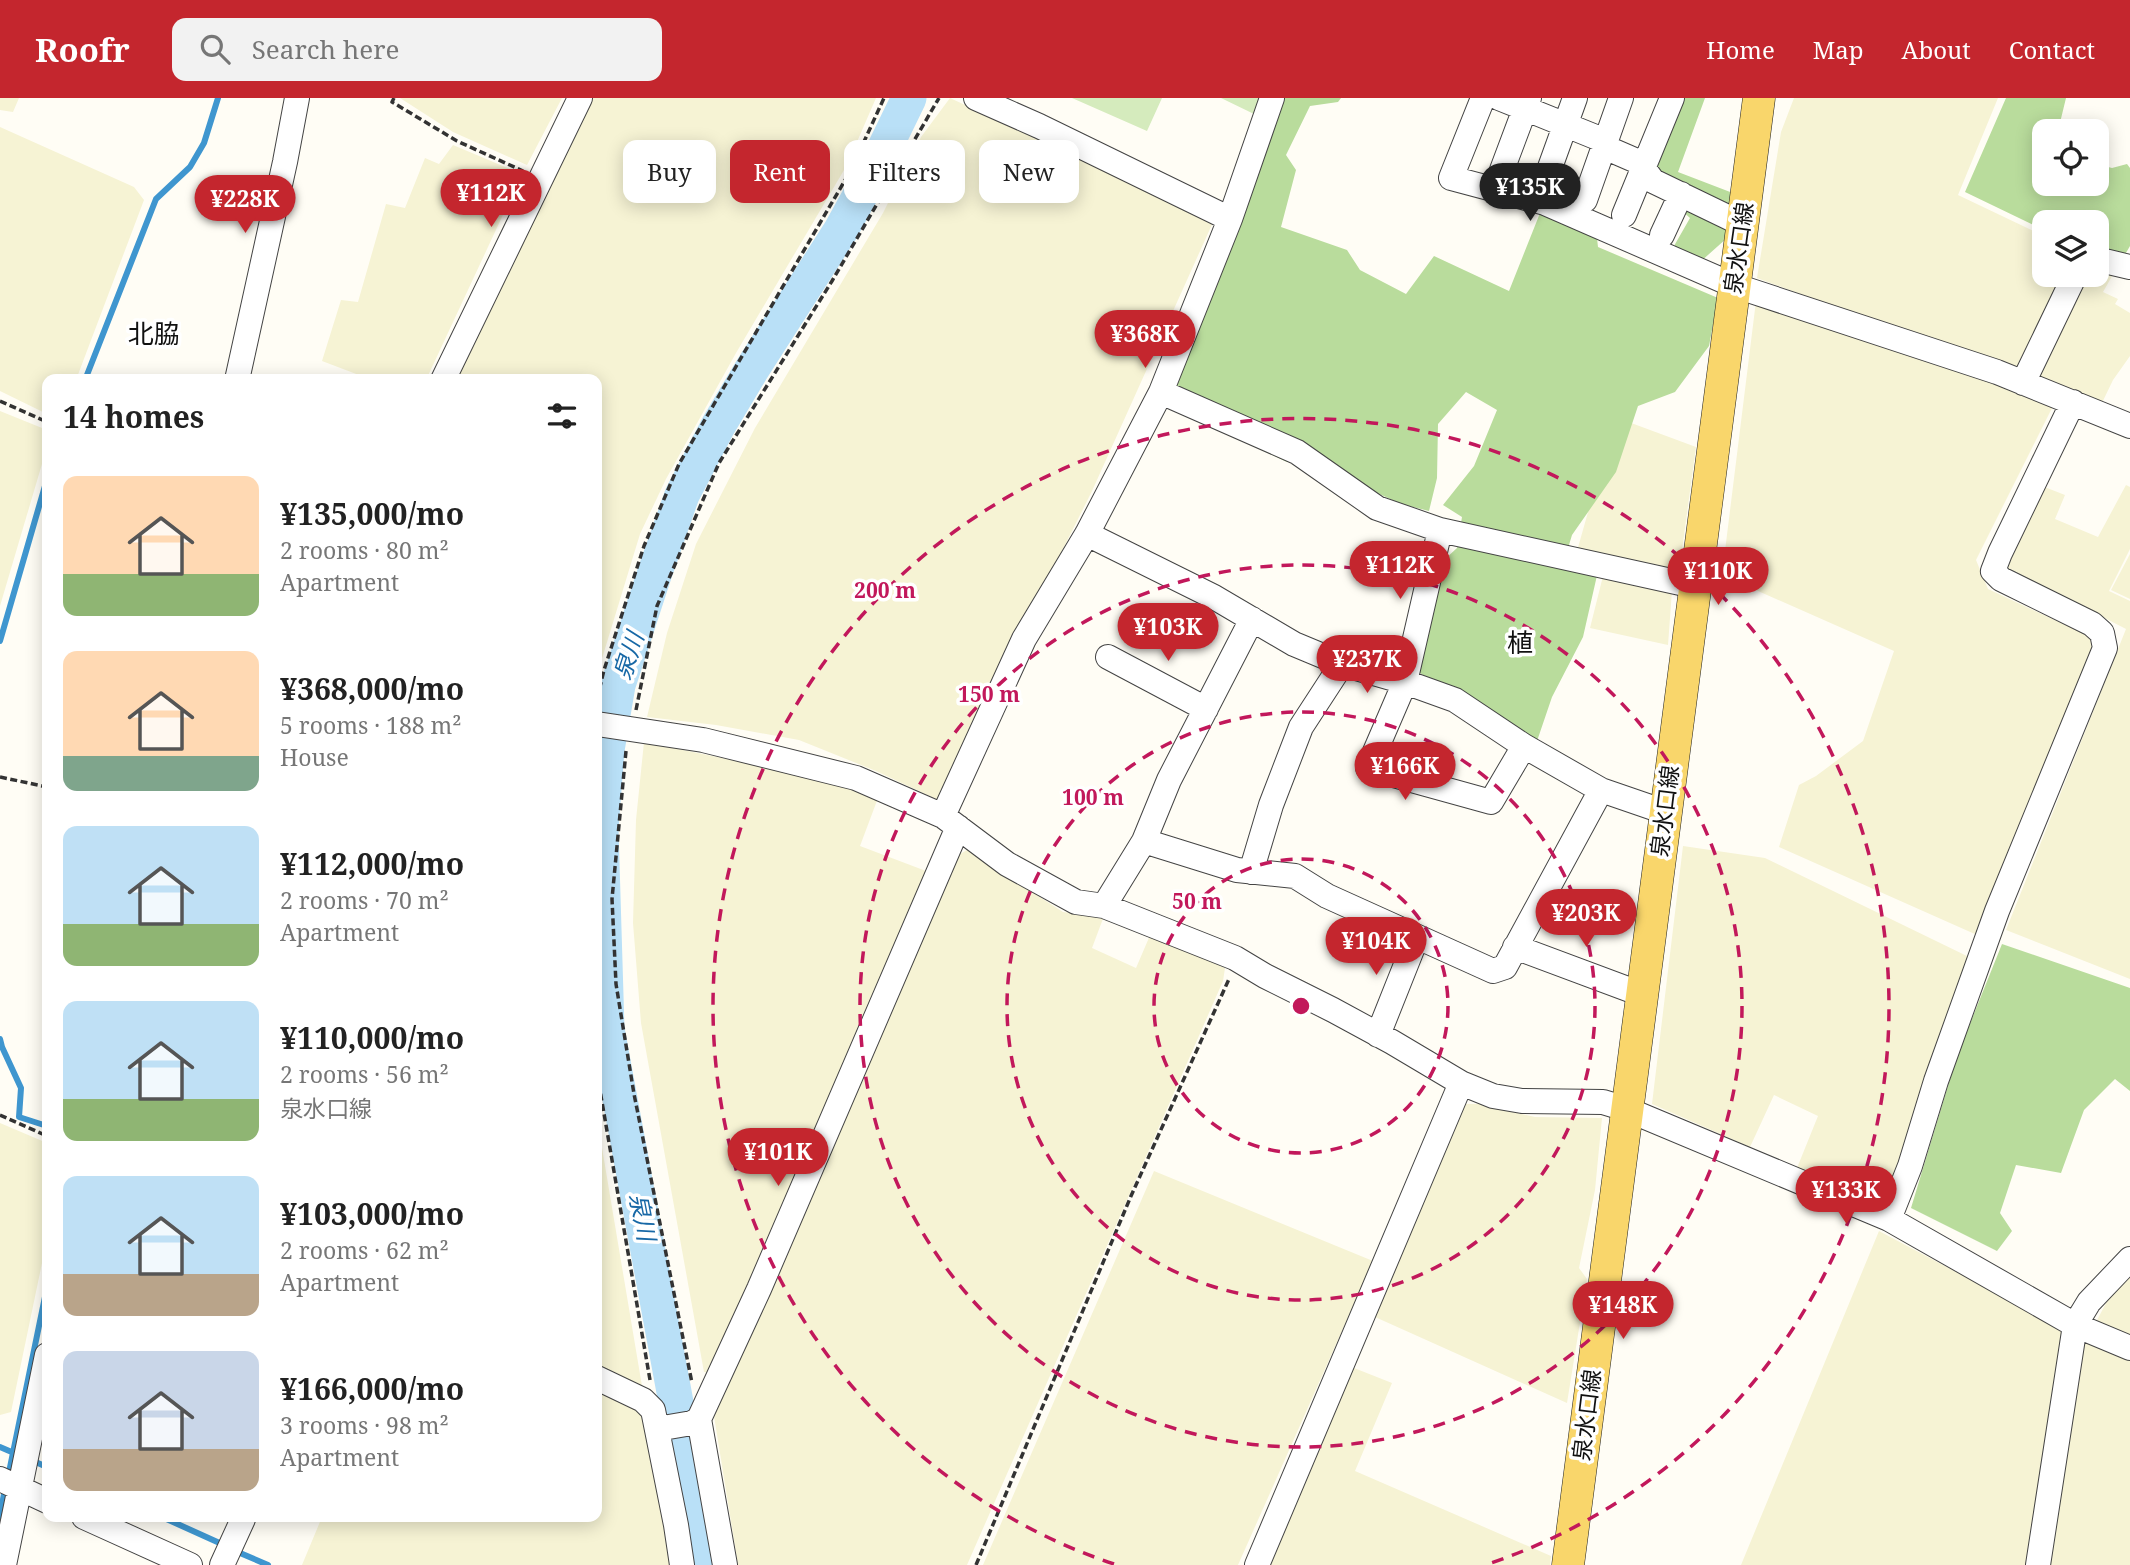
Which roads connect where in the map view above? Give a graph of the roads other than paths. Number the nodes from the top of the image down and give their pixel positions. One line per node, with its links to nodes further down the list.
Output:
1 (297, 98): 26 (street)
2 (580, 98): 27 (street)
3 (976, 98): 19 (street)
4 (1272, 98): 19 (street)
5 (1575, 98): 11 (street)
6 (1621, 98): 12 (street)
7 (1672, 98): 13 (street)
8 (1759, 98): 20 (main road, 泉水口線)
9 (1481, 100): 10 (street); 24 (street)
10 (1527, 103): 11 (street); 14 (street)
11 (1565, 124): 12 (street); 15 (street)
12 (1605, 144): 13 (street); 17 (street)
13 (1643, 167): 16 (street); 18 (street)
14 (1502, 170)
15 (1544, 184)
16 (1681, 194): 20 (street); 21 (street)
17 (1585, 200)
18 (1624, 215)
19 (1230, 219): 29 (street)
20 (1742, 224): 24 (main road, 泉水口線)
21 (1662, 235)
22 (2109, 262): 23 (street)
23 (2130, 267)
24 (1734, 285): 28 (street); 34 (main road, 泉水口線)
25 (2069, 287): 28 (street)
26 (238, 374)
27 (446, 374)
28 (2023, 383): 30 (street)
29 (1161, 392): 32 (street); 33 (street)
30 (2073, 402): 31 (street); 54 (street)
31 (2130, 426)
32 (1440, 530): 34 (street); 38 (street)
33 (1087, 534): 35 (street); 44 (street)
34 (1694, 586): 43 (main road, 泉水口線)
35 (1252, 619): 37 (street); 39 (street)
36 (1108, 657): 39 (street)
37 (1342, 664): 38 (street); 46 (street)
38 (1405, 682): 41 (street); 41 (street)
39 (1206, 709): 45 (street)
40 (602, 726): 44 (street)
41 (1524, 746): 42 (street)
42 (1601, 790): 43 (street); 49 (street)
43 (1664, 812): 50 (main road, 泉水口線)
44 (951, 821): 47 (street); 60 (street)
45 (1144, 841): 46 (street); 47 (street)
46 (1251, 872): 48 (street)
47 (1104, 906): 51 (street)
48 (1417, 937): 49 (street); 51 (street)
49 (1515, 947): 50 (street)
50 (1641, 994): 53 (main road, 泉水口線)
51 (1378, 1035): 52 (street)
52 (1461, 1083): 53 (street); 71 (street)
53 (1626, 1109): 54 (street); 72 (main road, 泉水口線)
54 (1889, 1219): 56 (street)
55 (2130, 1259): 56 (street)
56 (2075, 1325): 57 (street); 73 (street)
57 (2130, 1348)
58 (42, 1375): 62 (street)
59 (602, 1380): 61 (street)
60 (695, 1421): 61 (street); 70 (street)
61 (658, 1422): 69 (street)
62 (10, 1484): 63 (street); 66 (street)
63 (42, 1499)
64 (95, 1522): 67 (street)
65 (242, 1522): 68 (street)
66 (4, 1565)
67 (190, 1565)
68 (222, 1565)
69 (682, 1565)
70 (725, 1565)
71 (1257, 1565)
72 (1568, 1565)
73 (2038, 1565)

